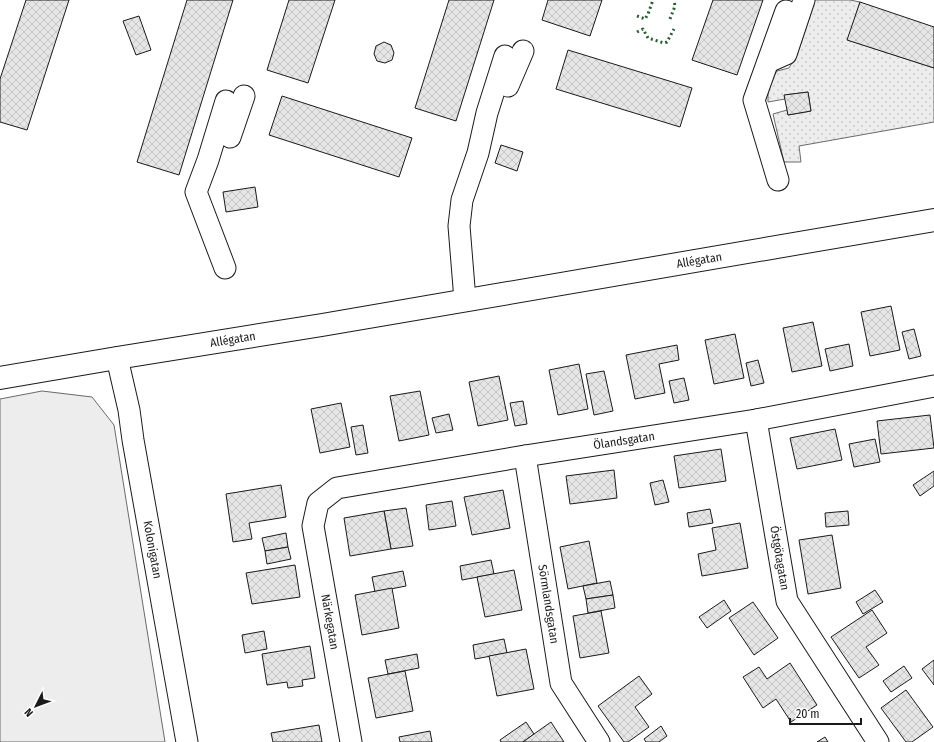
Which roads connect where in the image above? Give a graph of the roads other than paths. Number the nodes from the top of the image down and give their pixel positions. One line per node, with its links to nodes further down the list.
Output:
1 (804, 0): 4 (street)
2 (786, 11): 4 (street)
3 (514, 53): 9 (street)
4 (768, 62): 6 (street)
5 (235, 99): 8 (street)
6 (778, 180)
7 (934, 220): 9 (street, Allégatan)
8 (225, 268)
9 (465, 300): 10 (street, Allégatan)
10 (117, 358): 11 (street, Allégatan); 16 (street, Kolonigatan)
11 (0, 378)
12 (934, 386): 13 (street, Ölandsgatan)
13 (756, 420): 14 (street, Ölandsgatan); 19 (street, Östgötagatan)
14 (525, 456): 15 (street, Ölandsgatan); 18 (street, Sörmlandsgatan)
15 (318, 503): 17 (street, Närkegatan)
16 (187, 742)
17 (351, 742)
18 (599, 742)
19 (878, 742)

